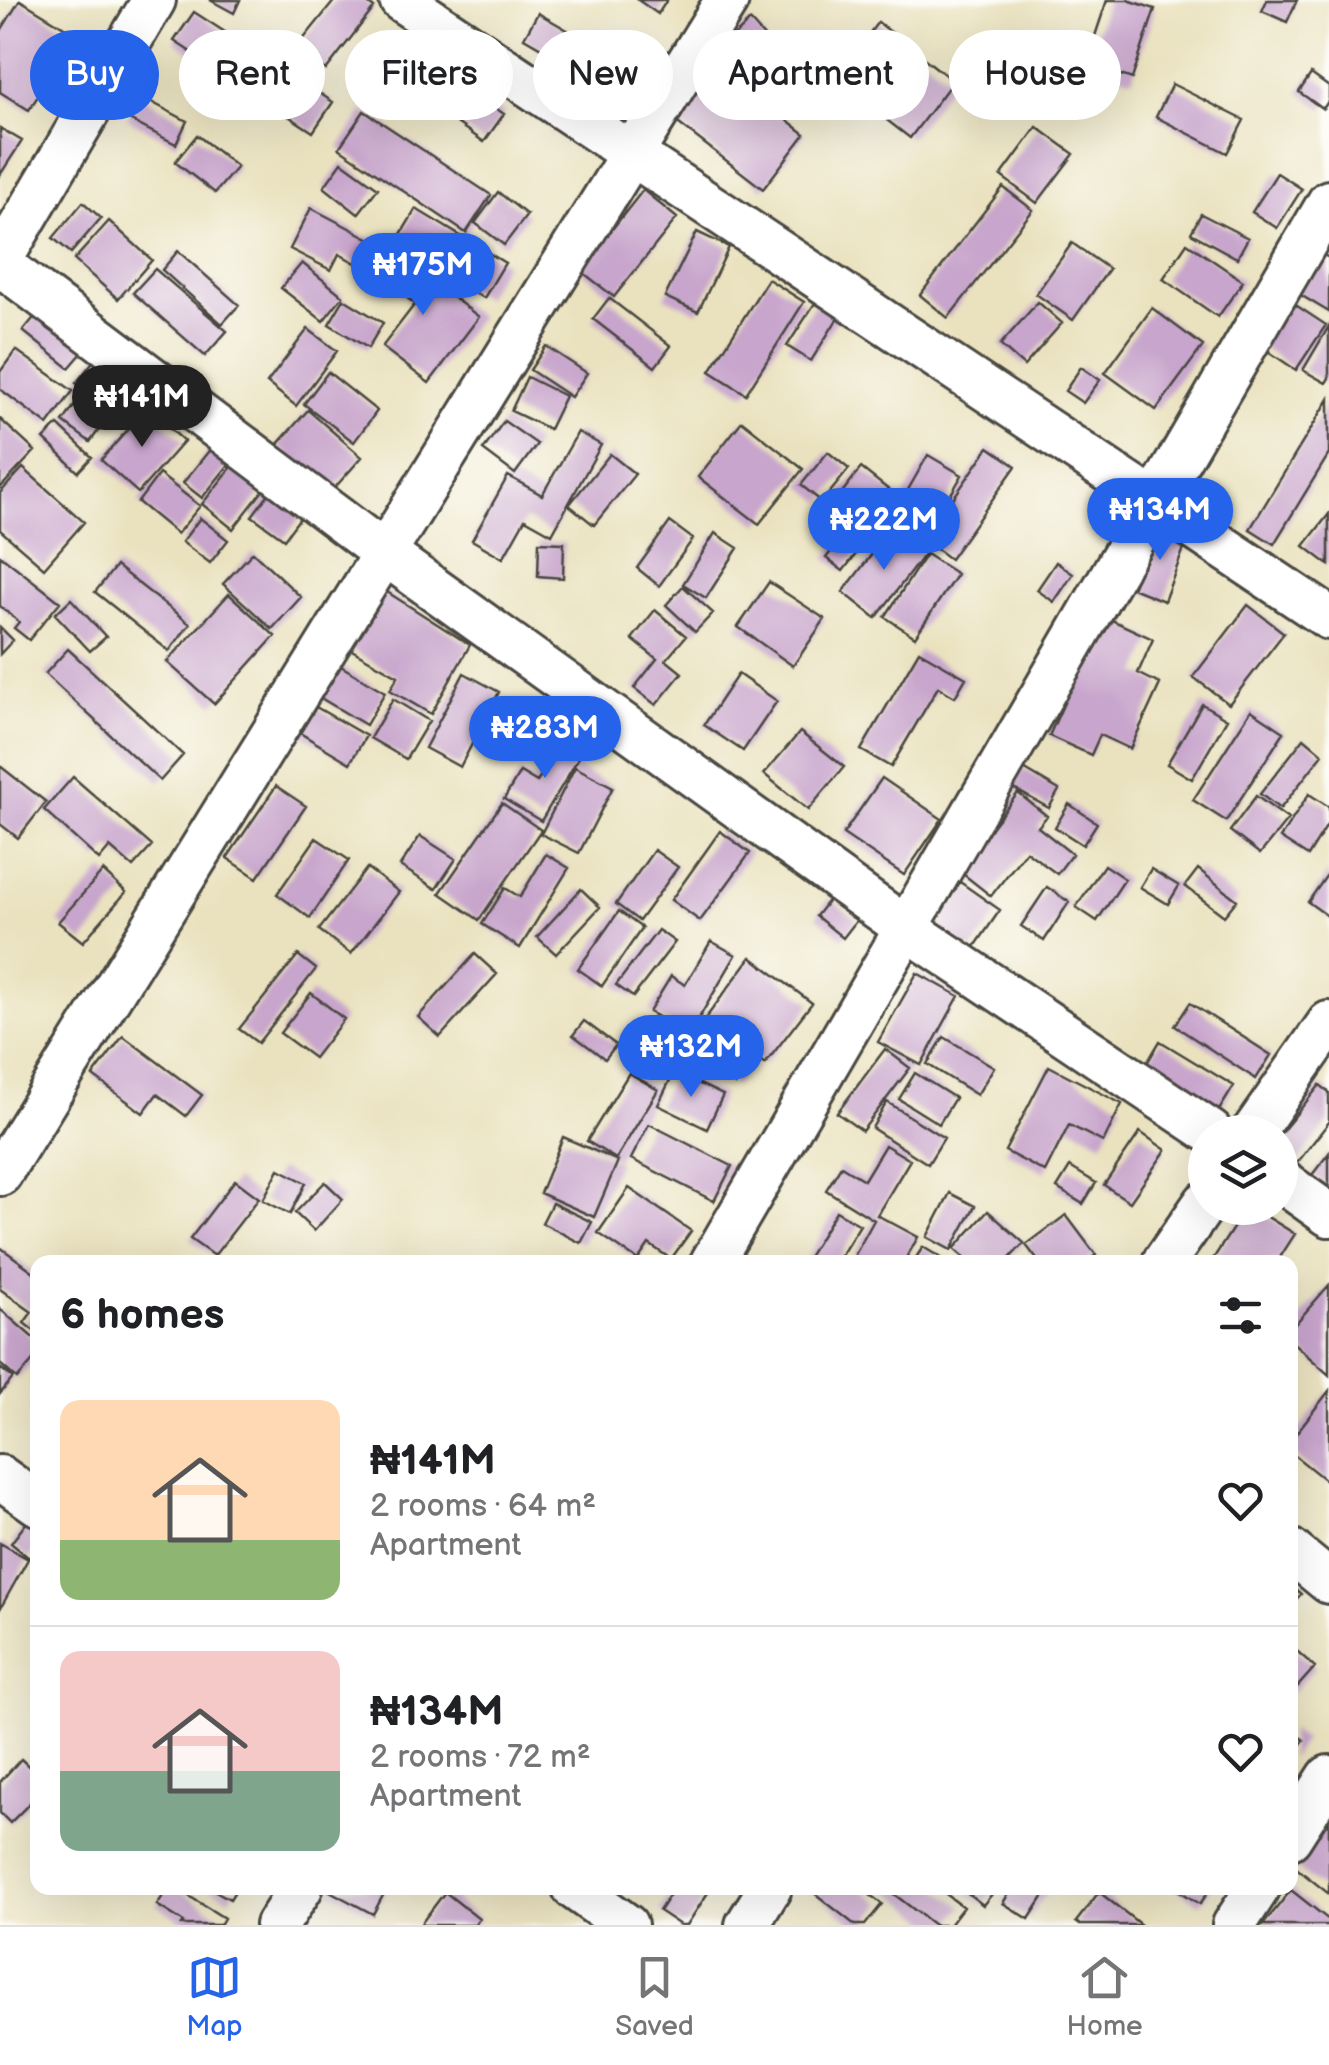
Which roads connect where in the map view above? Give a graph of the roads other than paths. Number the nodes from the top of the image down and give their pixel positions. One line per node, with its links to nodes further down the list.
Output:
1 (154, 0): 6 (street)
2 (401, 0): 4 (street)
3 (727, 0): 4 (street)
4 (632, 152): 7 (street); 8 (street)
5 (1329, 204): 7 (street)
6 (0, 262): 8 (street)
7 (1154, 499): 9 (street); 10 (street)
8 (384, 553): 10 (street); 14 (street)
9 (1329, 618)
10 (906, 928): 13 (street); 18 (street)
11 (1329, 1023): 12 (street)
12 (1266, 1115)
13 (1188, 1117)
14 (0, 1174)
15 (1298, 1192): 16 (street)
16 (1329, 1214)
17 (1190, 1225): 19 (street)
18 (716, 1255)
19 (1169, 1255)
20 (0, 1477): 21 (street)
21 (30, 1498)
22 (1298, 1557): 23 (street)
23 (1329, 1582)
24 (1329, 1777): 25 (street)
25 (1298, 1825)
26 (296, 1895): 30 (street)
27 (584, 1895): 31 (street)
28 (766, 1895): 32 (street)
29 (1253, 1895): 33 (street)
30 (277, 1925)
31 (626, 1925)
32 (747, 1925)
33 (1234, 1925)

